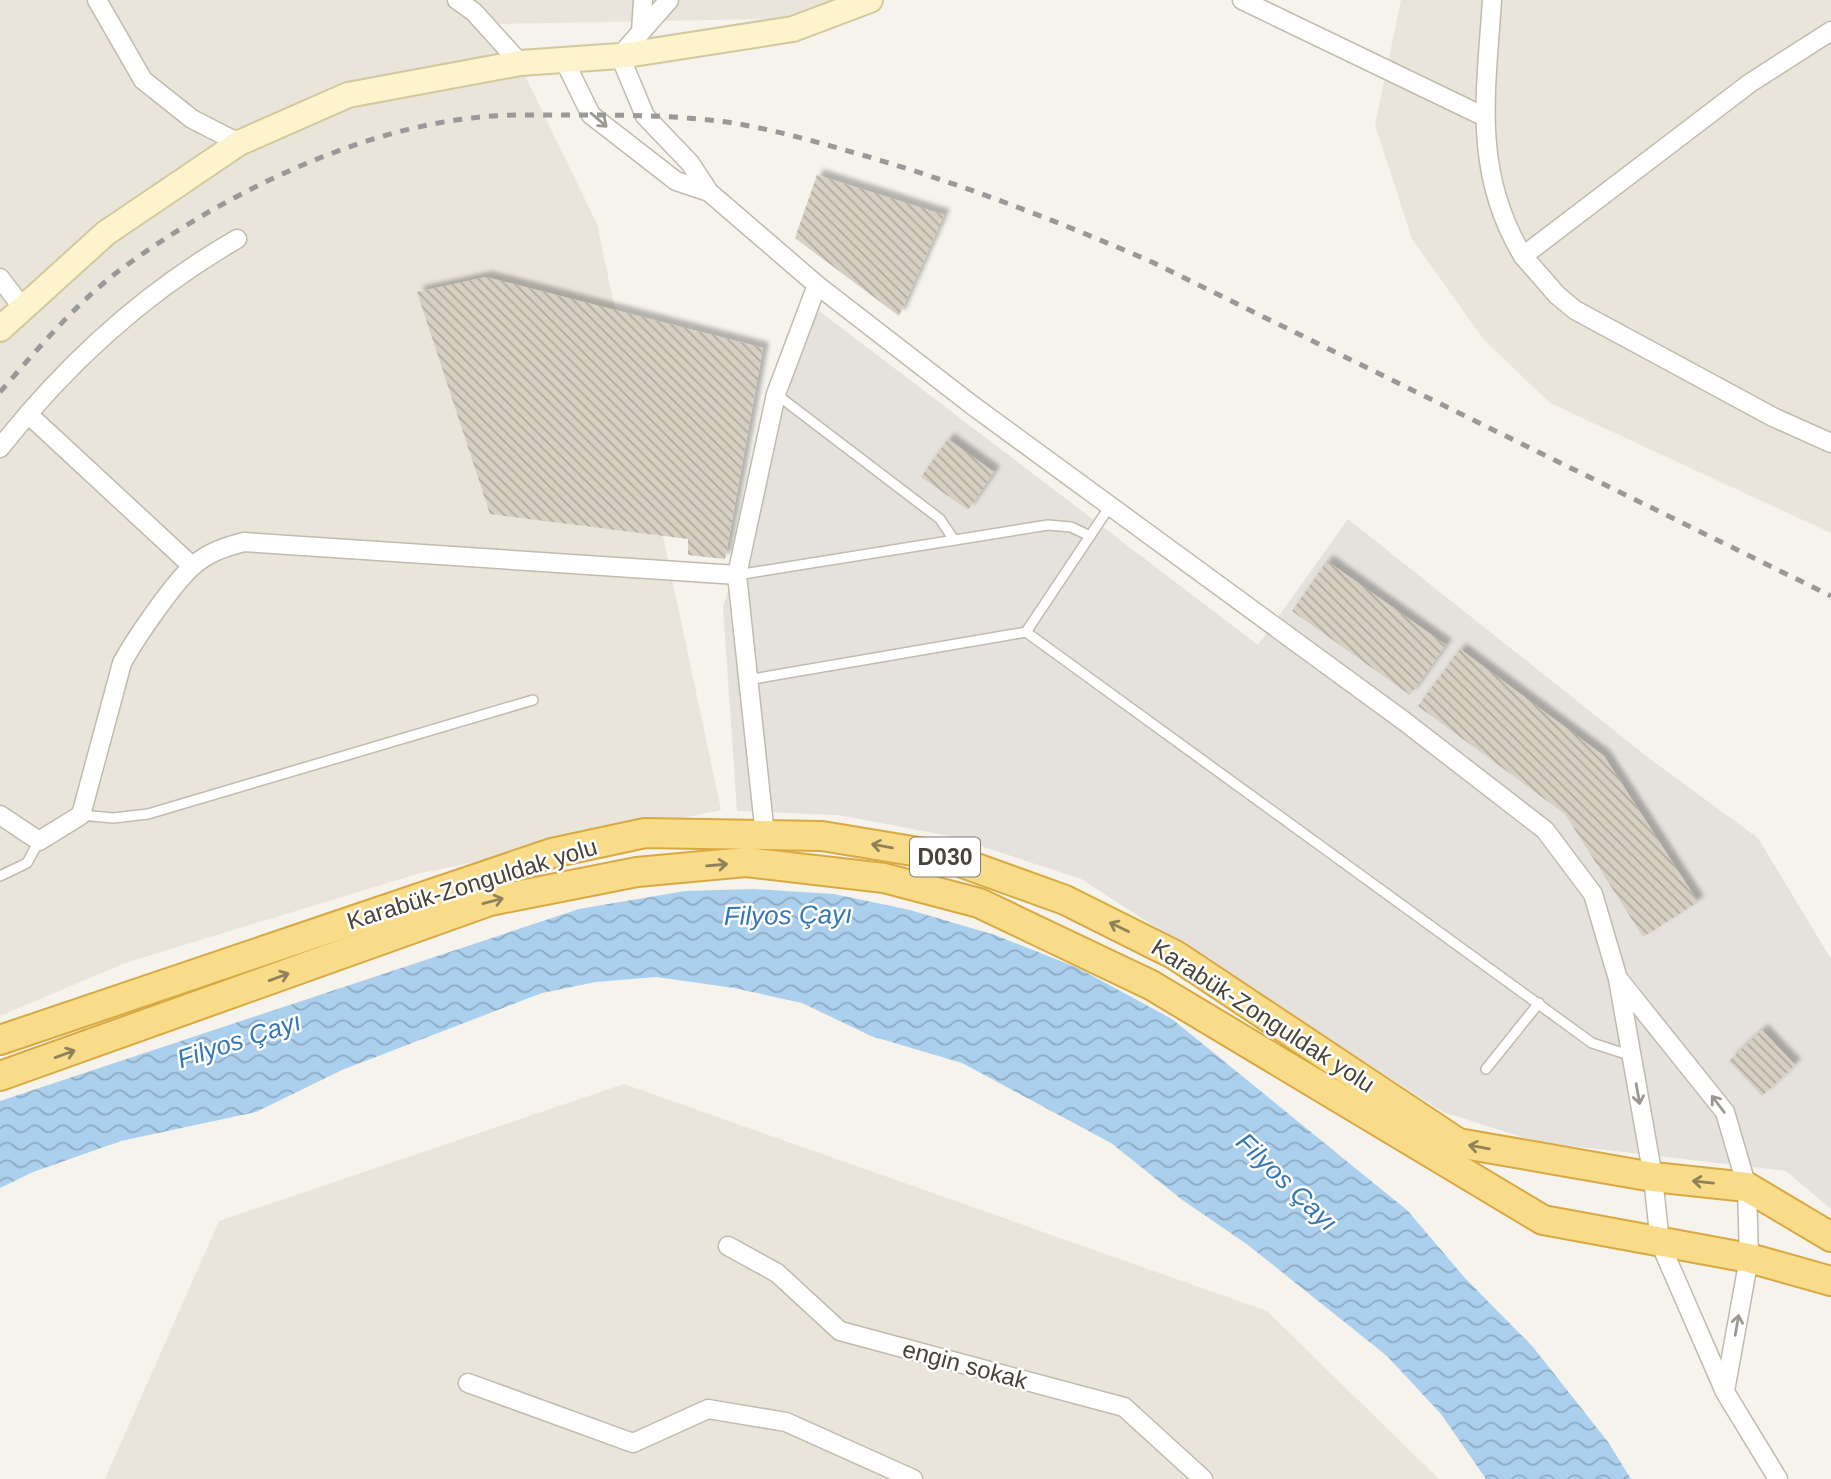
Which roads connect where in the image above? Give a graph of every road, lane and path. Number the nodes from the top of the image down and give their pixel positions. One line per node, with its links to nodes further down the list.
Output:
1 (97, 0): 14 (street)
2 (457, 0): 12 (street)
3 (643, 0): 9 (street)
4 (669, 0): 9 (street)
5 (870, 0): 10 (main road)
6 (1242, 0): 13 (street)
7 (1492, 0): 13 (street)
8 (1831, 31): 17 (street)
9 (641, 32): 10 (street)
10 (620, 56): 11 (main road); 15 (street)
11 (565, 62): 12 (main road); 15 (street, one-way to 15)
12 (520, 63): 14 (main road)
13 (1485, 117): 17 (street)
14 (239, 143): 20 (main road)
15 (709, 192): 19 (street)
16 (237, 239): 23 (street)
17 (1523, 256): 24 (street)
18 (0, 278): 20 (street)
19 (817, 285): 22 (street); 26 (street)
20 (22, 307): 21 (main road)
21 (0, 328)
22 (776, 394): 28 (lane); 30 (street)
23 (28, 414): 25 (street); 29 (street)
24 (1831, 443)
25 (0, 447)
26 (1110, 506): 27 (lane); 39 (street)
27 (1090, 536): 28 (lane); 31 (lane)
28 (954, 540): 30 (lane)
29 (192, 566): 30 (street); 35 (street)
30 (737, 575): 32 (street)
31 (1026, 632): 32 (lane); 40 (lane)
32 (747, 680): 36 (street)
33 (533, 700): 35 (lane)
34 (0, 815): 37 (street)
35 (81, 815): 37 (street)
36 (765, 835): 41 (highway, Karabük-Zonguldak yolu / D030); 45 (highway, Karabük-Zonguldak yolu / D030, one-way to 36)
37 (39, 841): 38 (lane)
38 (0, 876)
39 (1618, 979): 42 (street); 46 (street, one-way to 39)
40 (1538, 1003): 42 (lane); 43 (lane)
41 (0, 1041)
42 (1632, 1056): 45 (street, one-way to 45)
43 (1486, 1069)
44 (0, 1076): 48 (highway, Karabük-Zonguldak yolu / D030, one-way to 48)
45 (1653, 1177): 46 (highway, Karabük-Zonguldak yolu / D030, one-way to 45); 48 (street)
46 (1746, 1187): 47 (highway, Karabük-Zonguldak yolu / D030); 50 (street)
47 (1831, 1237)
48 (1660, 1243): 50 (highway, Karabük-Zonguldak yolu / D030); 53 (street)
49 (728, 1246): 55 (street, engin sokak)
50 (1749, 1258): 51 (highway, Karabük-Zonguldak yolu / D030); 53 (street, one-way to 50)
51 (1831, 1281)
52 (468, 1383): 54 (street)
53 (1725, 1392): 56 (street)
54 (914, 1479)
55 (1203, 1479)
56 (1778, 1479)

